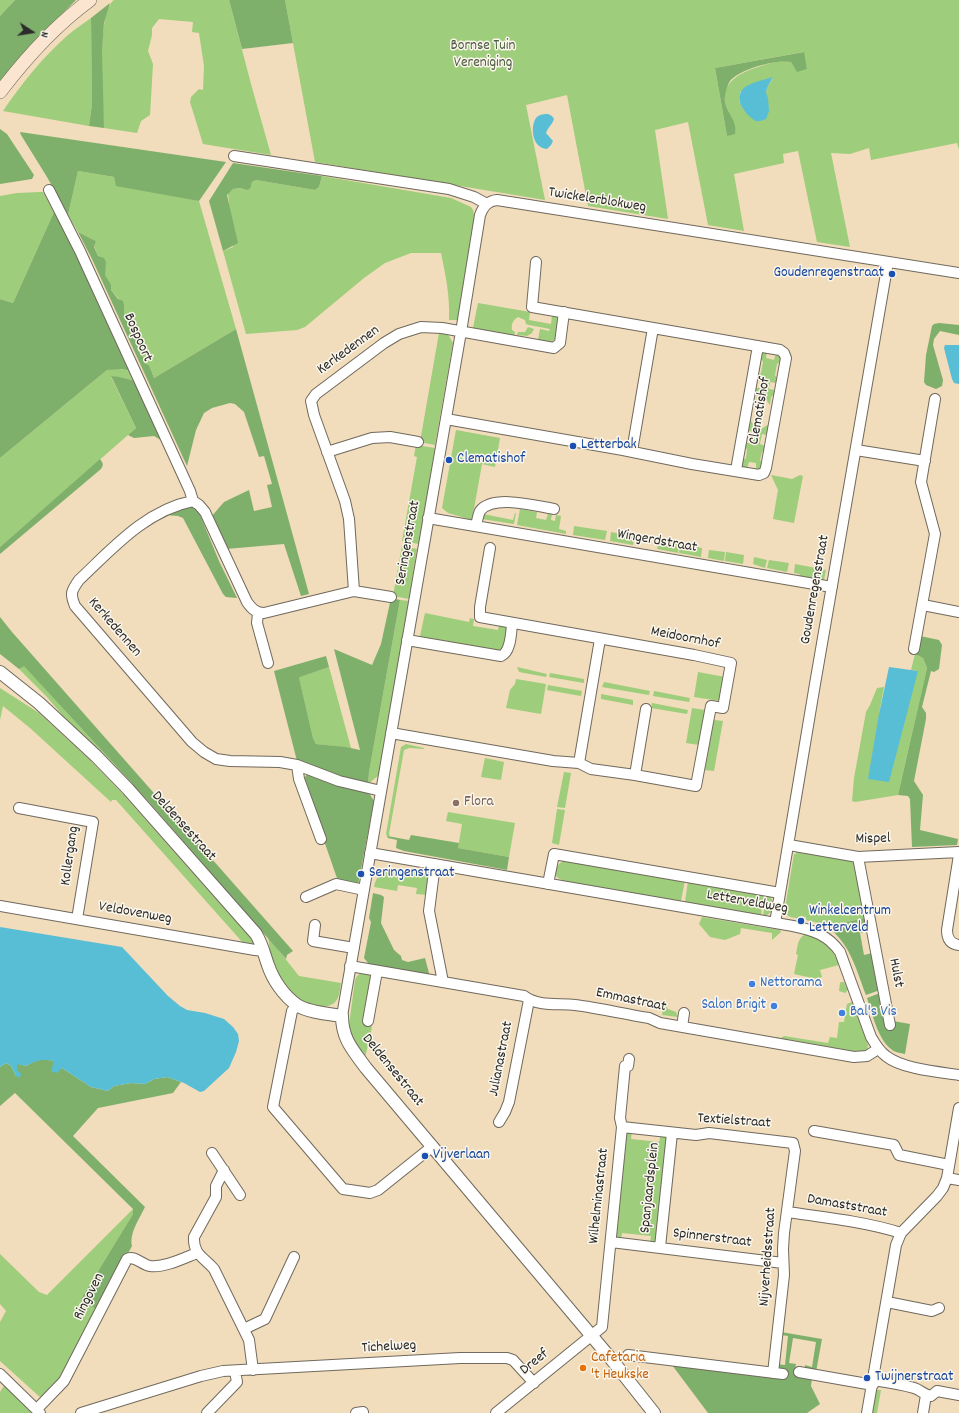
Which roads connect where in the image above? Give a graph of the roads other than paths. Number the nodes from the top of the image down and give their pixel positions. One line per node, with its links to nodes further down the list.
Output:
1 (90, 0): 2 (main road)
2 (0, 92)
3 (234, 156): 5 (street)
4 (49, 190): 21 (street, Bospoort)
5 (487, 204): 7 (street, Twickelerblokweg); 11 (street, Seringenstraat)
6 (536, 262): 9 (street, Clematishof)
7 (888, 262): 8 (street, Twickelerblokweg); 16 (street, Goudenregenstraat)
8 (959, 272)
9 (564, 312): 10 (street, Clematishof); 11 (street)
10 (654, 328): 12 (street, Clematishof); 17 (street)
11 (461, 332): 14 (street, Seringenstraat); 18 (street, Kerkedennen)
12 (758, 346): 20 (street, Clematishof); 20 (street, Clematishof)
13 (935, 399): 19 (street)
14 (446, 419): 17 (street, Clematishof); 23 (street, Seringenstraat)
15 (418, 442): 18 (street)
16 (856, 450): 19 (street); 26 (street, Goudenregenstraat)
17 (632, 451): 20 (street, Clematishof)
18 (327, 452): 27 (street, Kerkedennen)
19 (924, 460): 29 (street)
20 (736, 470)
21 (193, 501): 31 (street); 41 (street, Kerkedennen)
22 (554, 509): 24 (street)
23 (428, 518): 24 (street, Wingerdstraat); 34 (street, Seringenstraat)
24 (476, 526): 26 (street, Wingerdstraat)
25 (490, 548): 32 (street, Meidoornhof)
26 (832, 587): 46 (street, Goudenregenstraat)
27 (354, 591): 28 (street); 31 (street)
28 (391, 597)
29 (923, 605): 30 (street); 35 (street)
30 (959, 612)
31 (258, 613): 36 (street)
32 (512, 624): 33 (street, Meidoornhof); 34 (street)
33 (600, 639): 40 (street); 42 (street, Meidoornhof)
34 (407, 640): 39 (street, Seringenstraat)
35 (914, 649)
36 (268, 663)
37 (0, 672): 61 (street, Deldensestraat)
38 (646, 709): 42 (street)
39 (391, 733): 40 (street, Meidoornhof); 43 (street, Seringenstraat)
40 (579, 763): 42 (street, Meidoornhof)
41 (297, 765): 43 (street, Kerkedennen); 45 (street)
42 (635, 775)
43 (381, 791): 47 (street, Seringenstraat)
44 (19, 808): 56 (street, Kollergang)
45 (321, 839)
46 (789, 845): 49 (street, Mispel); 53 (street, Goudenregenstraat)
47 (370, 853): 50 (street, Letterveldweg); 52 (street, Seringenstraat)
48 (959, 853): 49 (street, Mispel); 59 (street)
49 (858, 857): 70 (street, Hulst)
50 (436, 864): 51 (street, Letterveldweg); 64 (street)
51 (548, 884): 53 (street, Letterveldweg); 57 (street, Letterveldweg)
52 (364, 890): 54 (street); 60 (street, Seringenstraat)
53 (780, 893): 57 (street, Goudenregenstraat)
54 (306, 897)
55 (0, 906): 56 (street, Veldovenweg)
56 (77, 919): 61 (street, Veldovenweg)
57 (775, 923): 72 (street, Letterveldweg)
58 (315, 925): 60 (street)
59 (959, 945)
60 (354, 948): 62 (street, Seringenstraat)
61 (264, 951): 66 (street, Deldensestraat)
62 (350, 966): 63 (street, Emmastraat); 68 (street, Seringenstraat)
63 (378, 970): 64 (street, Emmastraat); 69 (street)
64 (443, 982): 65 (street, Emmastraat)
65 (529, 1000): 71 (street, Emmastraat); 76 (street, Julianastraat)
66 (297, 1005): 68 (street, Deldensestraat); 81 (street)
67 (684, 1013): 71 (street)
68 (342, 1016): 81 (street, Deldensestraat)
69 (368, 1021)
70 (890, 1025)
71 (682, 1027): 72 (street, Emmastraat)
72 (878, 1049): 74 (street, Letterveldweg)
73 (629, 1059): 77 (street, Wilhelminastraat)
74 (959, 1075)
75 (959, 1108): 83 (street)
76 (499, 1122)
77 (622, 1127): 79 (street, Spanjaardsplein); 90 (street, Wilhelminastraat)
78 (814, 1131): 83 (street)
79 (672, 1133): 80 (street, Textielstraat); 91 (street, Spanjaardsplein)
80 (793, 1143): 88 (street, Nijverheidsstraat)
81 (433, 1146): 98 (street, Deldensestraat)
82 (212, 1153): 84 (street)
83 (949, 1165): 85 (street)
84 (224, 1170): 87 (street); 92 (street)
85 (947, 1178): 86 (street); 89 (street)
86 (959, 1180)
87 (240, 1194)
88 (787, 1212): 89 (street, Damaststraat); 94 (street, Nijverheidsstraat)
89 (901, 1233): 95 (street)
90 (611, 1242): 91 (street, Spanjaardsplein); 98 (street, Wilhelminastraat)
91 (660, 1247): 94 (street, Spinnerstraat)
92 (197, 1253): 97 (street); 108 (street, Ringoven)
93 (294, 1257): 97 (street)
94 (783, 1263): 99 (street, Nijverheidsstraat)
95 (887, 1302): 96 (street); 104 (street)
96 (939, 1308)
97 (244, 1329): 100 (street)
98 (592, 1335): 105 (street, Dreef); 112 (street, Deldensestraat)
99 (628, 1355)
100 (253, 1370): 101 (street, Tichelweg); 105 (street, Tichelweg)
101 (235, 1371): 109 (street, Tichelweg); 110 (street)
102 (799, 1372): 104 (street)
103 (0, 1374): 108 (street)
104 (873, 1382): 106 (street); 113 (street)
105 (534, 1383): 111 (street, Dreef)
106 (926, 1395): 107 (street); 114 (street)
107 (959, 1395)
108 (38, 1411)
109 (81, 1413)
110 (208, 1413)
111 (496, 1413)
112 (654, 1413)
113 (867, 1413)
114 (923, 1413)

